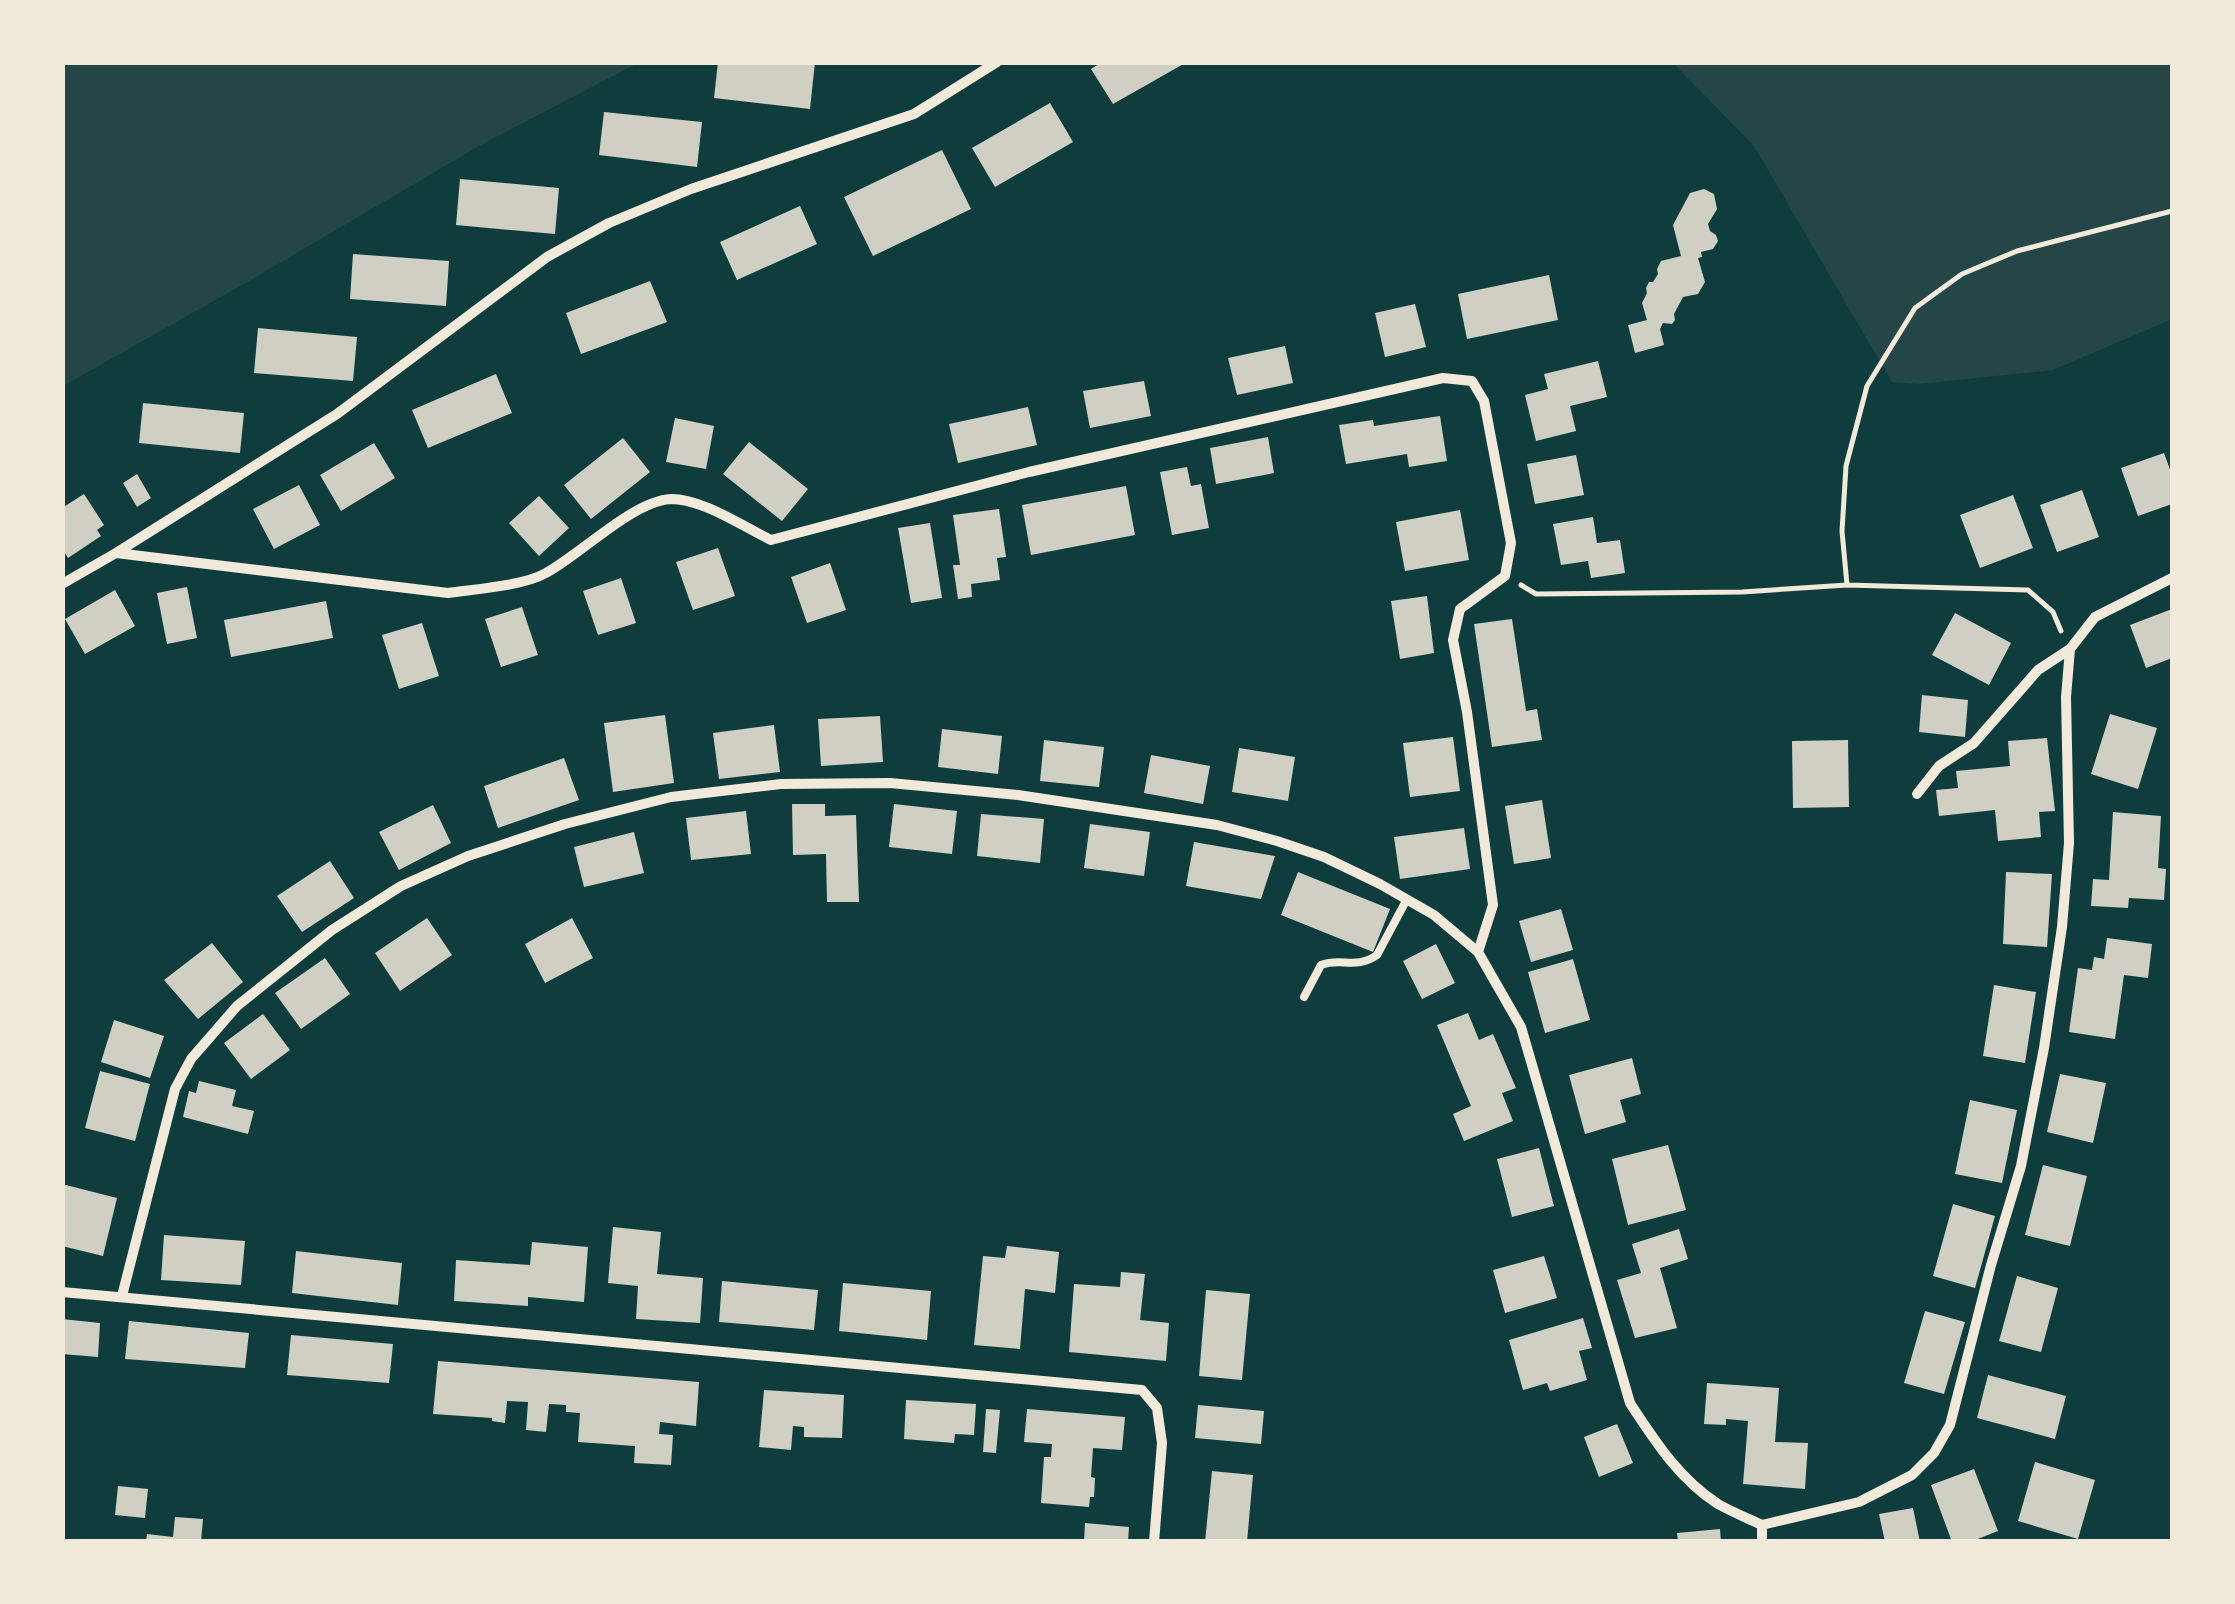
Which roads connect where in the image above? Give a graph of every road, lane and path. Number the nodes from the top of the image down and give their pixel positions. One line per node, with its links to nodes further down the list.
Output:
1 (997, 62): 3 (street)
2 (2172, 211): 7 (path)
3 (116, 553): 4 (street); 6 (street)
4 (1505, 576): 7 (path); 11 (street)
5 (2172, 578): 8 (street)
6 (62, 584)
7 (1846, 585): 8 (path)
8 (2070, 649): 9 (street); 15 (street)
9 (1916, 794)
10 (1407, 899): 11 (street); 12 (lane); 14 (street)
11 (1478, 952): 15 (street)
12 (1304, 997)
13 (62, 1292): 14 (street)
14 (122, 1296): 16 (street)
15 (1762, 1525): 17 (street)
16 (1154, 1542)
17 (1762, 1542)

